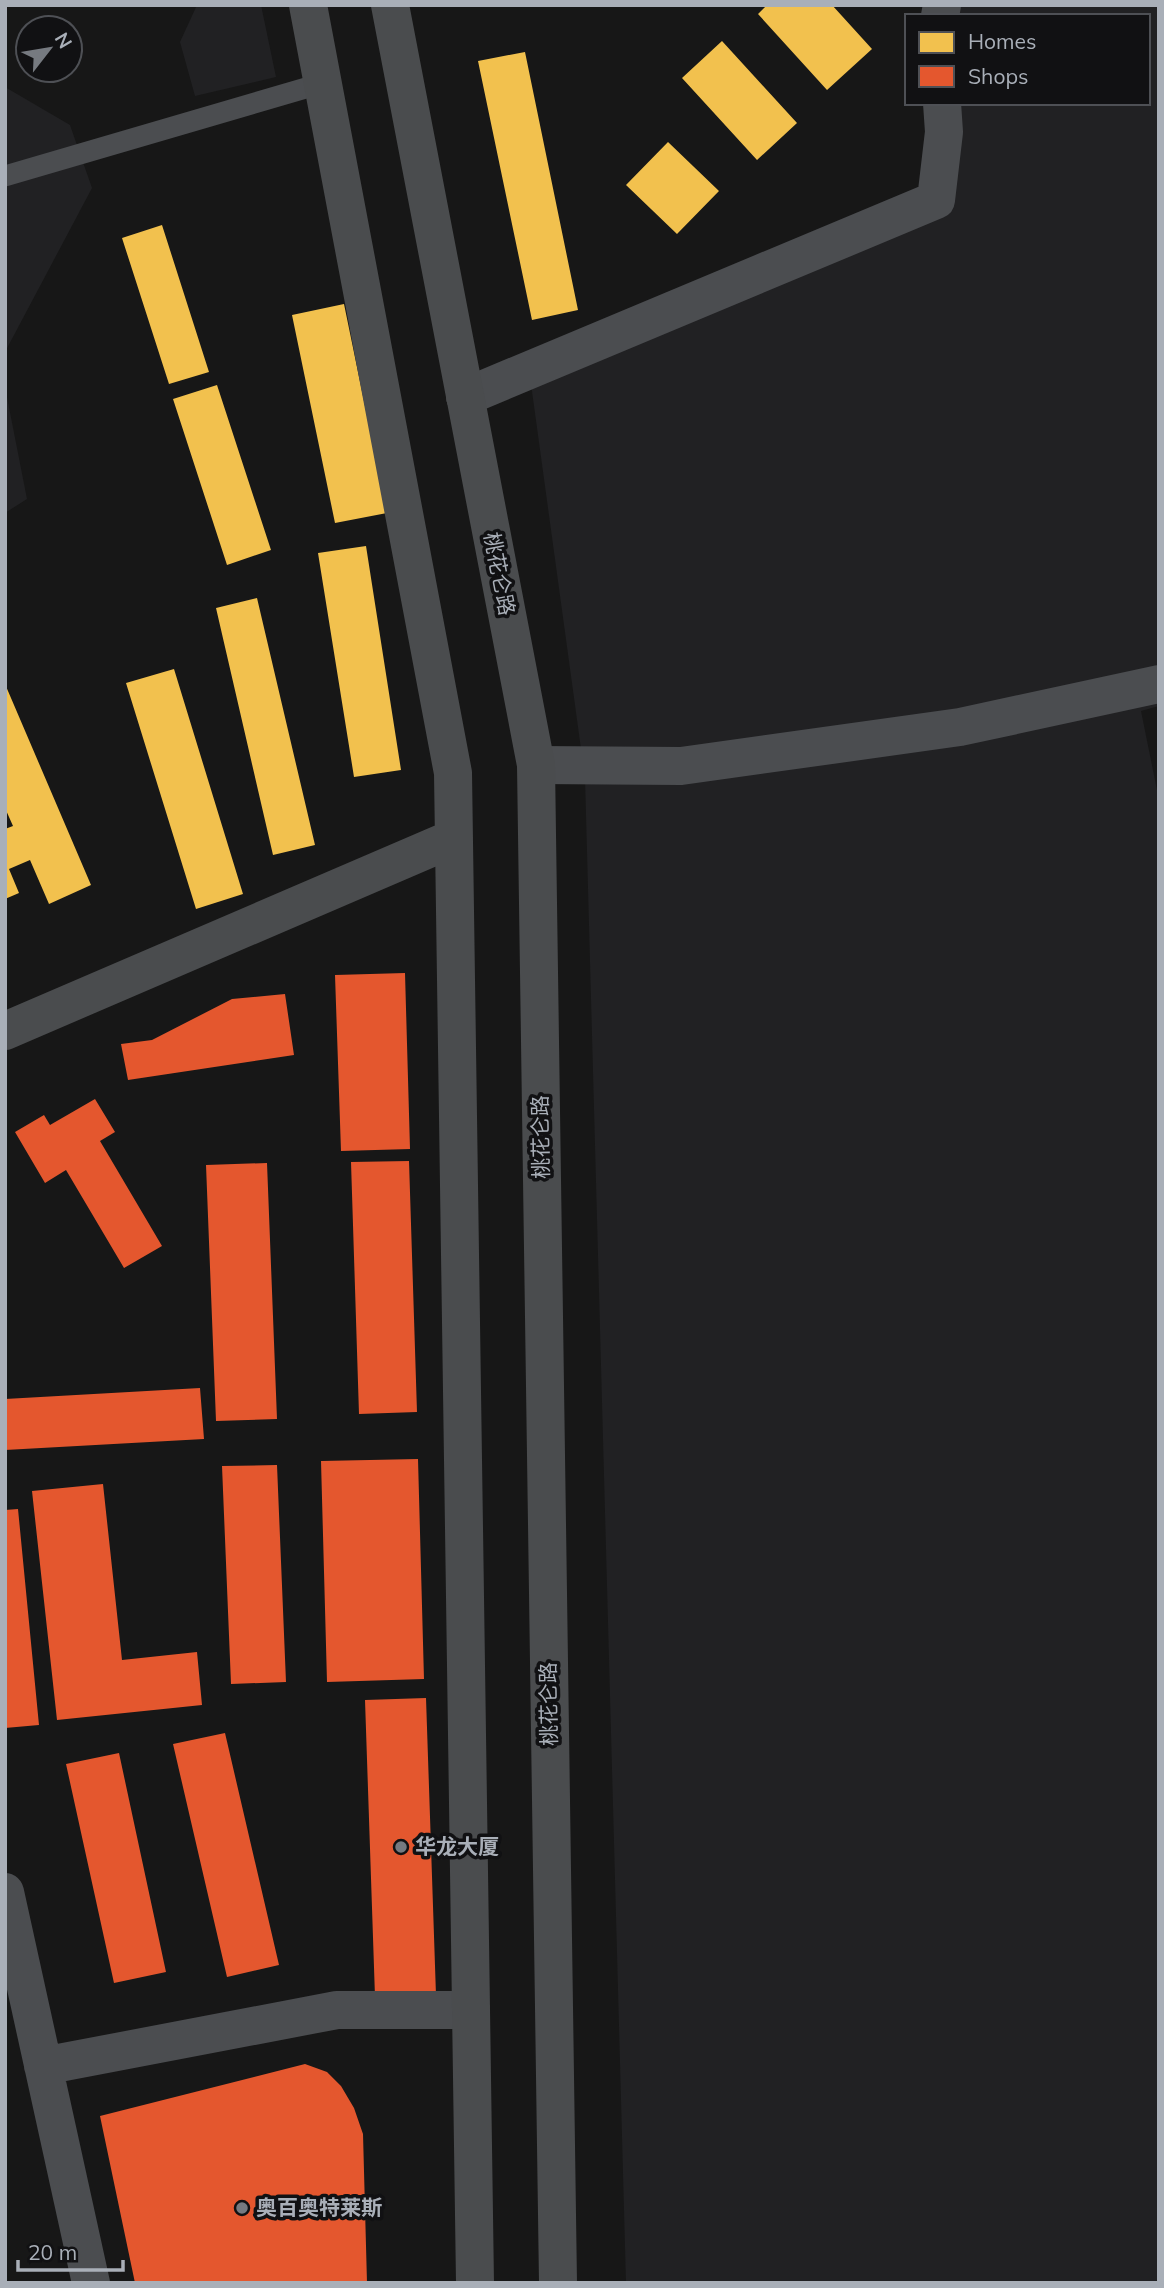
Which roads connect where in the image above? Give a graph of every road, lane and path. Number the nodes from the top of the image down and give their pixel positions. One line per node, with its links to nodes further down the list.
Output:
1 (308, 5): 3 (main road)
2 (390, 5): 6 (main road, 桃花仑路)
3 (323, 83): 5 (lane); 9 (main road)
4 (942, 105): 6 (street)
5 (5, 176)
6 (465, 397): 8 (main road, 桃花仑路)
7 (1159, 684): 8 (street)
8 (536, 765): 16 (main road, 桃花仑路)
9 (454, 838): 10 (main road); 12 (main road)
10 (5, 1031)
11 (5, 1892): 13 (street)
12 (471, 2010): 13 (street); 15 (main road)
13 (43, 2066): 14 (street)
14 (91, 2283)
15 (475, 2283)
16 (558, 2283)

